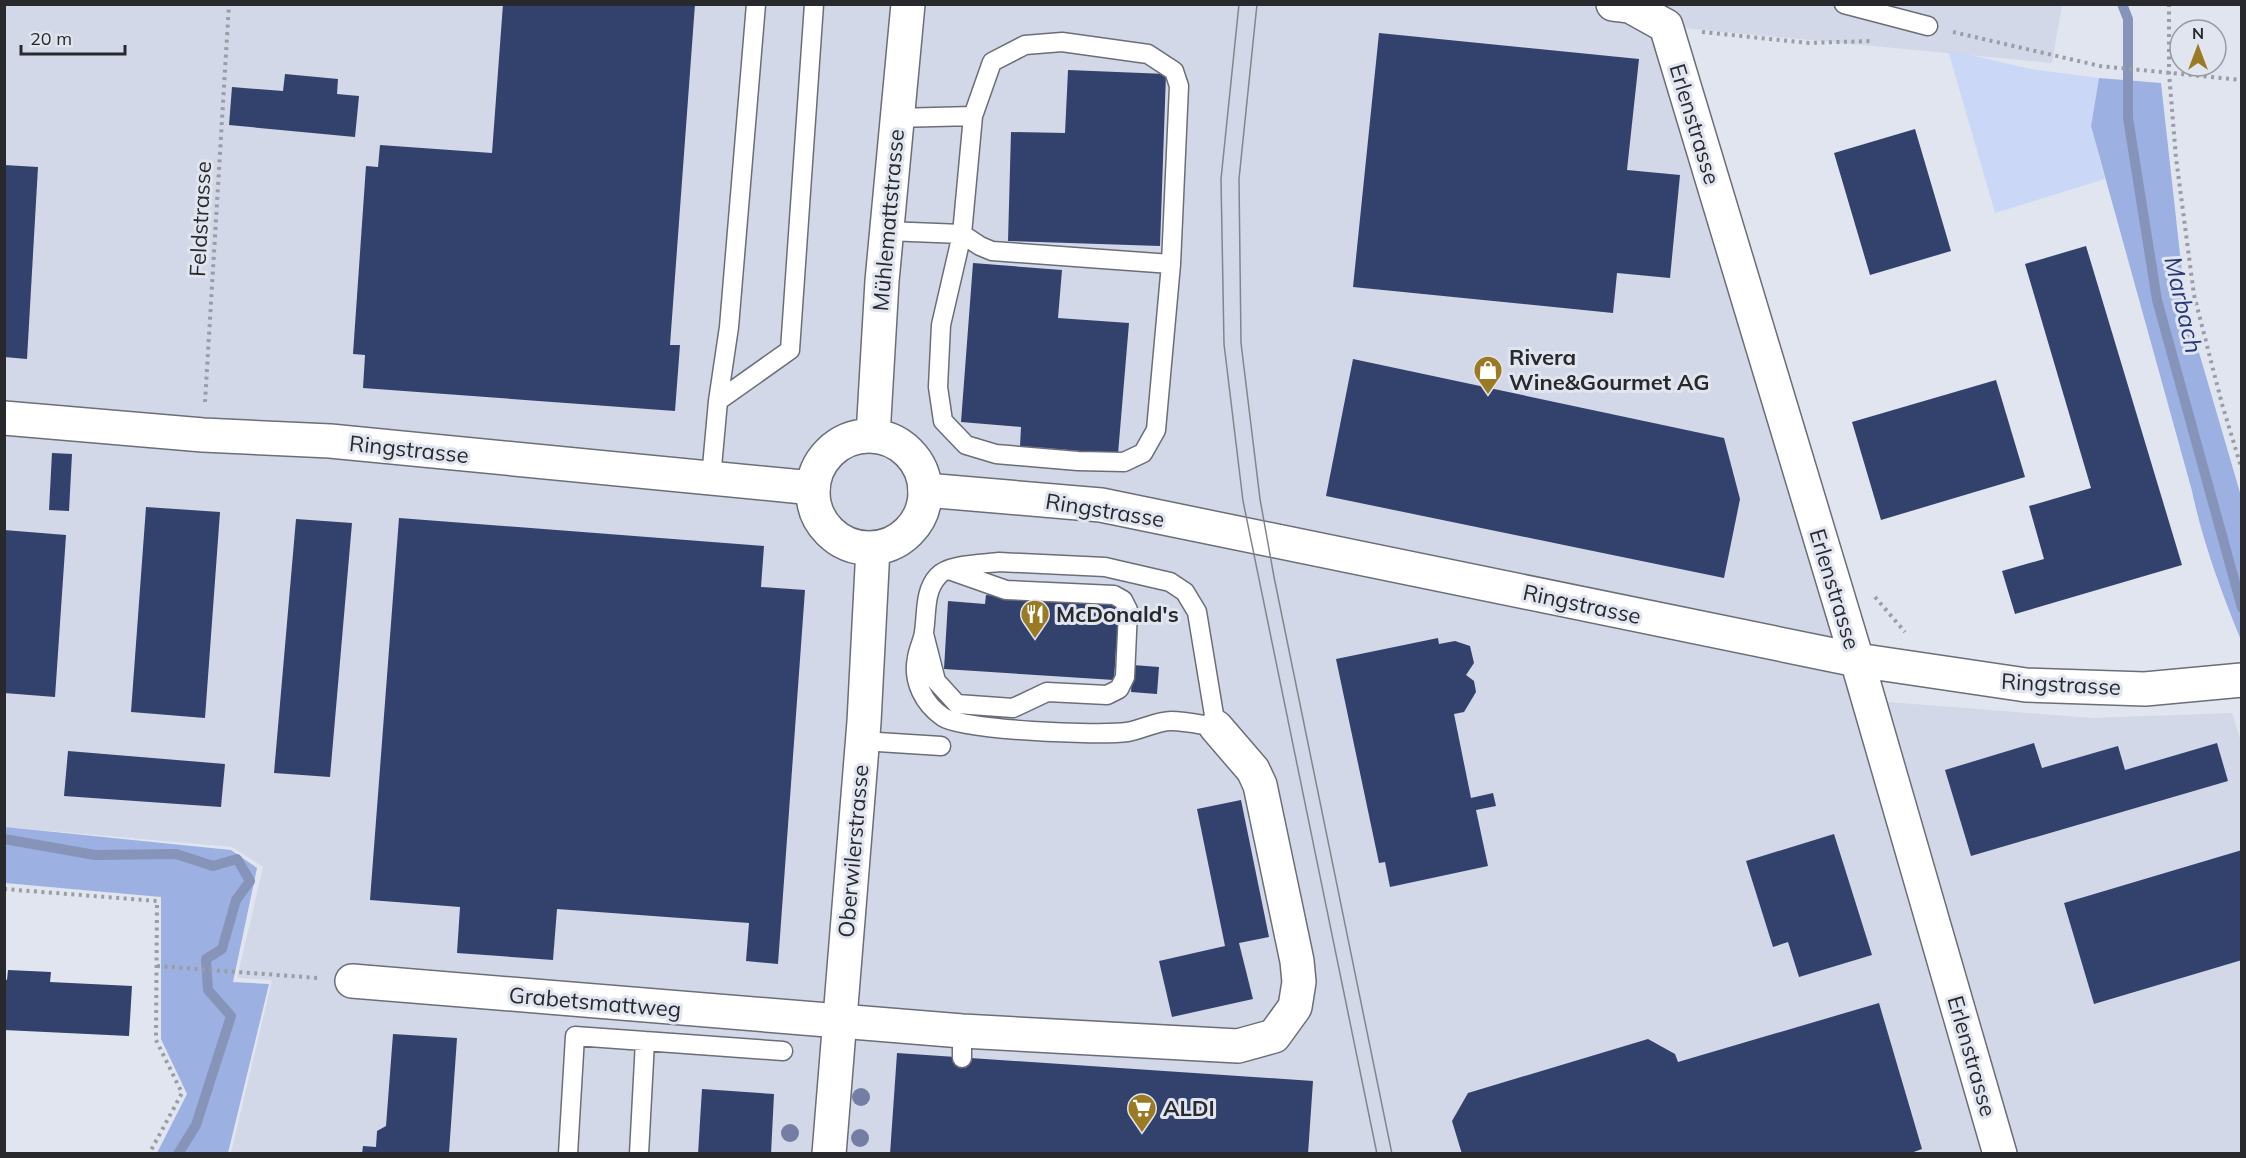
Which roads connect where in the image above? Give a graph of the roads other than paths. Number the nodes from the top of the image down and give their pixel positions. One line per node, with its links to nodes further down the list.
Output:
1 (756, 4): 13 (lane)
2 (814, 4): 13 (lane)
3 (908, 4): 9 (street, Mühlemattstrasse)
4 (1612, 4): 6 (street)
5 (1844, 4): 7 (lane)
6 (1666, 15): 22 (street, Erlenstrasse)
7 (1928, 26)
8 (973, 116): 9 (lane); 11 (lane); 12 (lane)
9 (896, 118): 10 (street, Mühlemattstrasse)
10 (886, 231): 11 (lane); 15 (street, Mühlemattstrasse)
11 (962, 234): 12 (lane); 12 (lane)
12 (1171, 264)
13 (718, 401): 16 (lane)
14 (4, 418): 16 (street, Ringstrasse)
15 (873, 436): 17 (street); 18 (street)
16 (711, 478): 17 (street, Ringstrasse)
17 (813, 488): 19 (street)
18 (925, 490): 19 (street); 22 (street, Ringstrasse)
19 (873, 548): 25 (street, Oberwilerstrasse)
20 (947, 569): 21 (lane); 21 (lane); 24 (lane)
21 (924, 634): 24 (lane)
22 (1857, 660): 23 (street, Ringstrasse); 35 (street, Erlenstrasse)
23 (2239, 680)
24 (1216, 727): 29 (street, Grabetsmattweg)
25 (862, 741): 26 (lane); 29 (street, Oberwilerstrasse)
26 (942, 746)
27 (352, 981): 28 (street, Grabetsmattweg)
28 (612, 1021): 29 (street, Grabetsmattweg); 30 (lane); 32 (lane)
29 (838, 1022): 34 (street, Oberwilerstrasse)
30 (645, 1041): 31 (lane); 33 (lane)
31 (783, 1051)
32 (568, 1154)
33 (639, 1154)
34 (829, 1154)
35 (2001, 1154)

